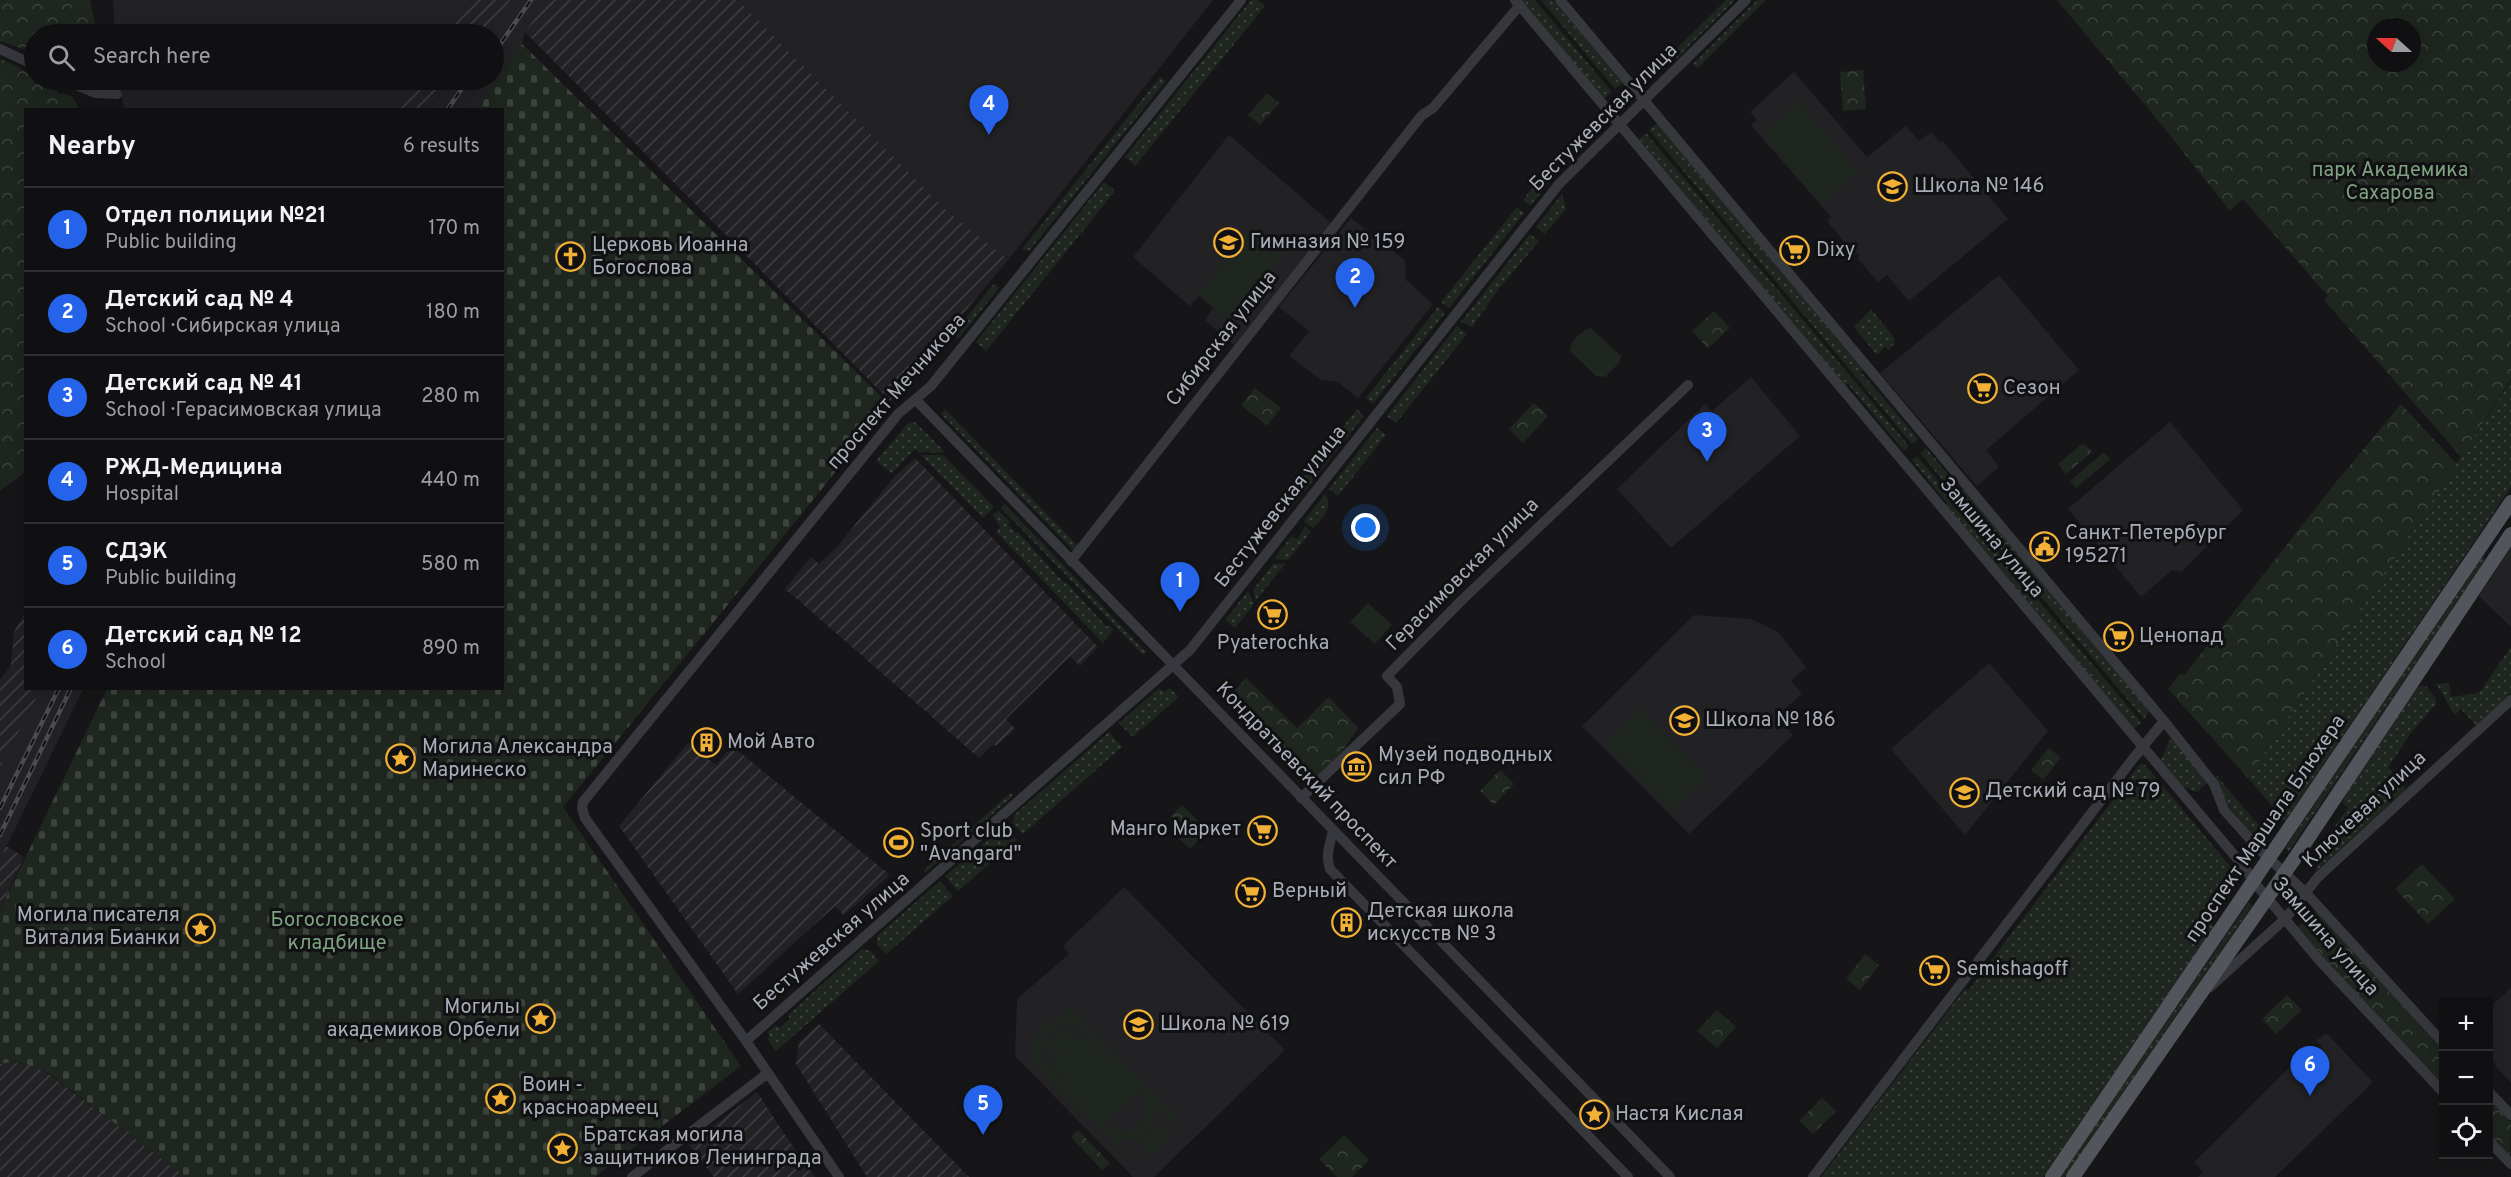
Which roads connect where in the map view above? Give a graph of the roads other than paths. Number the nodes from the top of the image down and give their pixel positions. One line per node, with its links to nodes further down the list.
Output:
1 (1241, 0): 12 (street, проспект Мечникова)
2 (1560, 0): 9 (street, Замшина улица)
3 (1746, 0): 9 (street, Бестужевская улица)
4 (1518, 3): 10 (street, Замшина улица); 15 (street, Сибирская улица)
5 (0, 49): 6 (street)
6 (24, 60)
7 (88, 90): 8 (street)
8 (117, 94)
9 (1644, 101): 10 (street, Бестужевская улица); 18 (street, Замшина улица)
10 (1620, 124): 16 (street, Бестужевская улица); 19 (street, Замшина улица)
11 (1688, 385): 20 (street, Герасимовская улица)
12 (916, 400): 15 (street, Кондратьевский проспект); 30 (street, проспект Мечникова)
13 (2511, 502): 22 (main road, проспект Маршала Блюхера)
14 (2511, 534): 23 (main road, проспект Маршала Блюхера)
15 (1071, 561): 16 (street, Кондратьевский проспект)
16 (1173, 666): 20 (street, Кондратьевский проспект); 30 (street, Бестужевская улица)
17 (2511, 700): 25 (street, Ключевая улица)
18 (2164, 721): 19 (street); 22 (street, Замшина улица)
19 (2142, 746): 24 (street, Замшина улица); 42 (street)
20 (1301, 798): 21 (street, Кондратьевский проспект)
21 (1334, 831): 40 (street); 41 (street, Кондратьевский проспект)
22 (2270, 860): 23 (street, Замшина улица); 24 (main road, проспект Маршала Блюхера)
23 (2285, 872): 25 (street, Замшина улица); 26 (main road, проспект Маршала Блюхера)
24 (2254, 882): 26 (street, Замшина улица); 43 (main road, проспект Маршала Блюхера)
25 (2306, 893): 27 (street, Ключевая улица); 29 (street, Замшина улица)
26 (2267, 897): 27 (street, Замшина улица); 28 (main road, проспект Маршала Блюхера)
27 (2285, 919): 28 (street, Ключевая улица); 32 (street, Замшина улица)
28 (2195, 999): 37 (main road, проспект Маршала Блюхера)
29 (2439, 1039)
30 (746, 1041): 31 (street)
31 (768, 1073): 38 (street); 39 (street)
32 (2439, 1088)
33 (2493, 1096): 34 (street)
34 (2511, 1115)
35 (2493, 1145): 36 (street)
36 (2511, 1164)
37 (2075, 1176)
38 (632, 1177)
39 (840, 1177)
40 (1628, 1177)
41 (1670, 1177)
42 (1813, 1177)
43 (2052, 1177)

